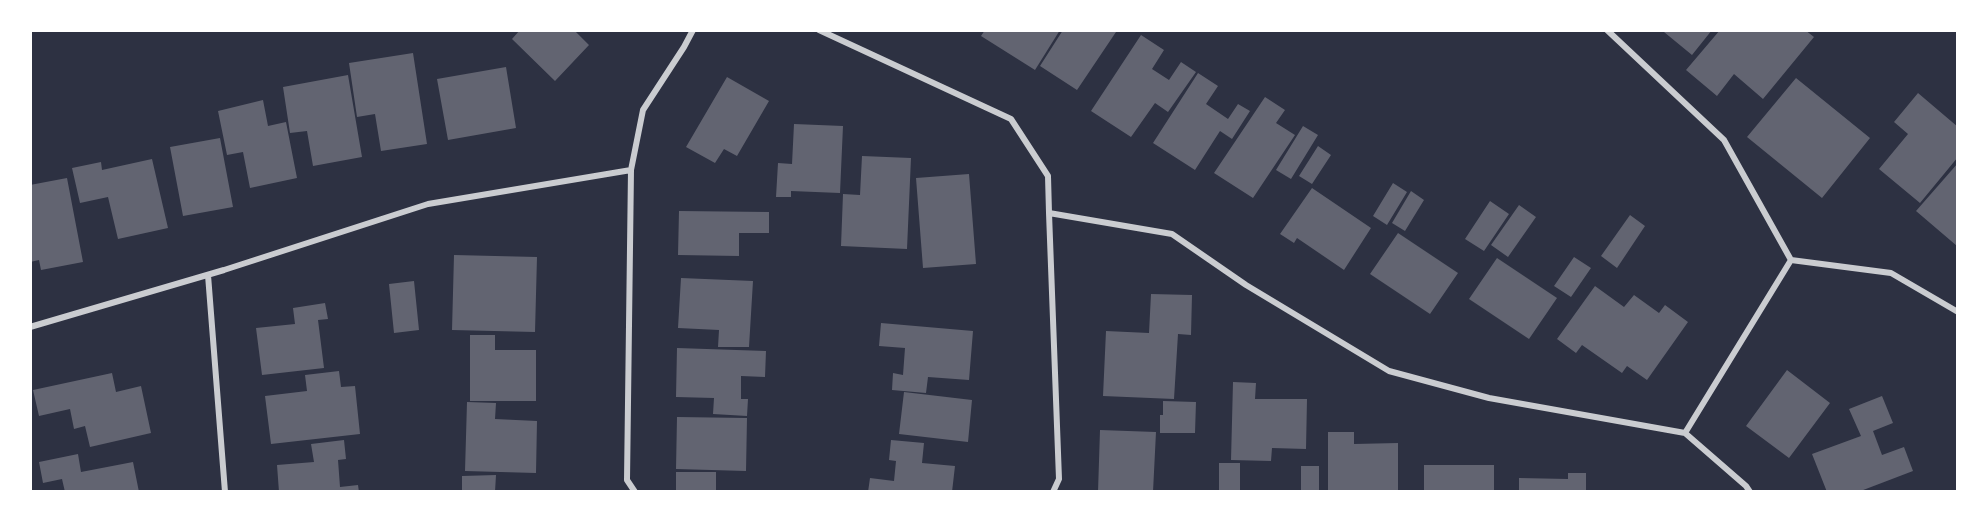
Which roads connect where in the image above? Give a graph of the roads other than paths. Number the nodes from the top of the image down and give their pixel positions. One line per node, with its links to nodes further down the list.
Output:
1 (693, 30): 4 (street)
2 (819, 30): 5 (street)
3 (1607, 30): 6 (street)
4 (631, 170): 7 (street); 12 (street)
5 (1049, 213): 10 (street); 13 (street)
6 (1791, 260): 8 (street); 10 (street)
7 (208, 275): 9 (street); 11 (street)
8 (1958, 312)
9 (30, 327)
10 (1685, 433): 14 (street)
11 (225, 492)
12 (635, 492)
13 (1053, 492)
14 (1749, 492)

